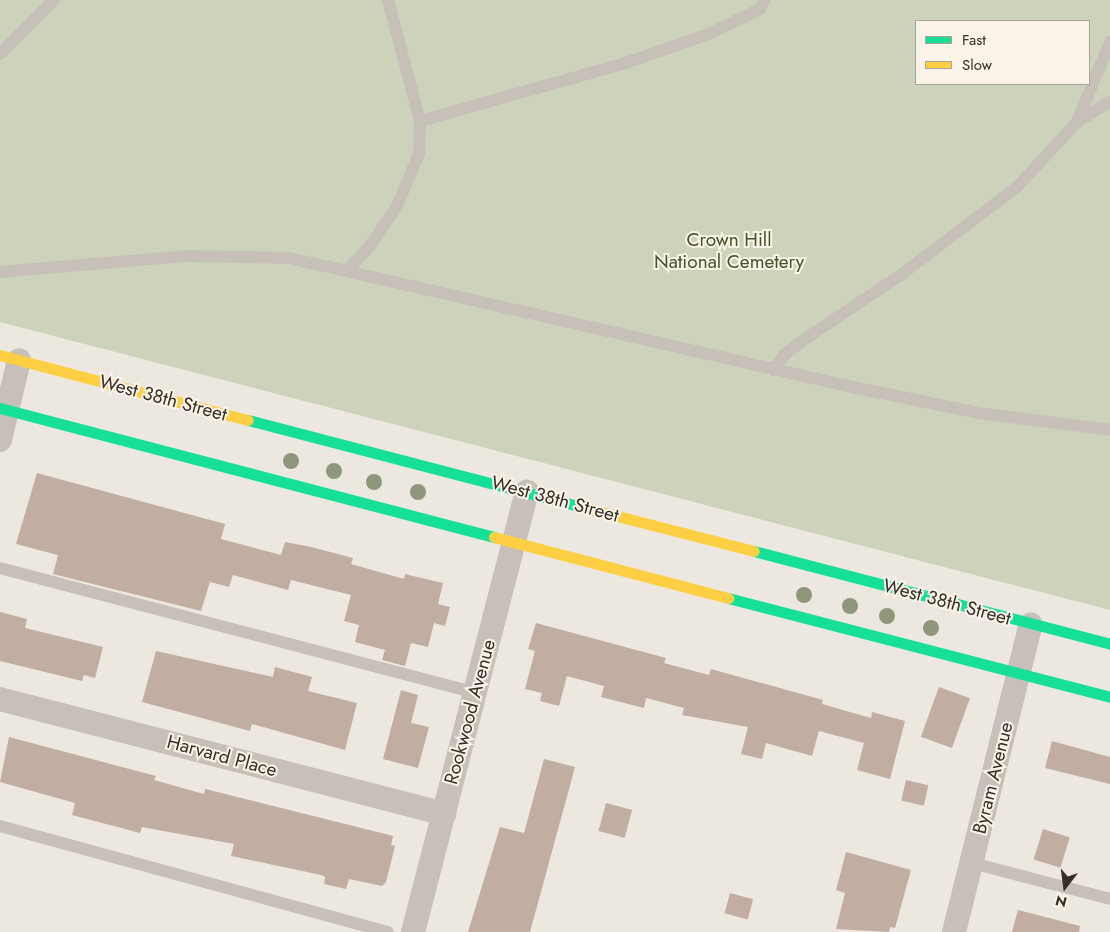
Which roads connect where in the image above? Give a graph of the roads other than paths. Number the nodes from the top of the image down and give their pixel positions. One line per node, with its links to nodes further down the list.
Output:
1 (54, 0): 5 (lane)
2 (388, 0): 7 (lane)
3 (765, 0): 7 (lane)
4 (1110, 42): 8 (lane)
5 (0, 54)
6 (1110, 101): 8 (lane)
7 (420, 122): 9 (lane)
8 (1077, 122): 12 (lane)
9 (347, 270): 10 (lane); 12 (lane)
10 (0, 272)
11 (10, 358): 13 (street); 16 (main road, West 38th Street)
12 (774, 370): 14 (lane)
13 (3, 409): 15 (street); 17 (main road)
14 (1110, 430)
15 (0, 440)
16 (526, 492): 17 (street, Rookwood Avenue); 19 (main road, West 38th Street)
17 (514, 541): 21 (main road); 22 (street, Rookwood Avenue)
18 (0, 568): 22 (lane)
19 (1031, 624): 20 (main road, West 38th Street); 21 (street, Byram Avenue)
20 (1110, 644)
21 (1019, 674): 23 (main road); 27 (street, Byram Avenue)
22 (475, 694): 25 (street, Rookwood Avenue)
23 (1110, 697)
24 (0, 699): 25 (street, Harvard Place)
25 (444, 814): 30 (street, Rookwood Avenue)
26 (0, 826): 29 (lane)
27 (972, 863): 28 (lane); 31 (street, Byram Avenue)
28 (1110, 899)
29 (388, 932)
30 (413, 932)
31 (954, 932)

